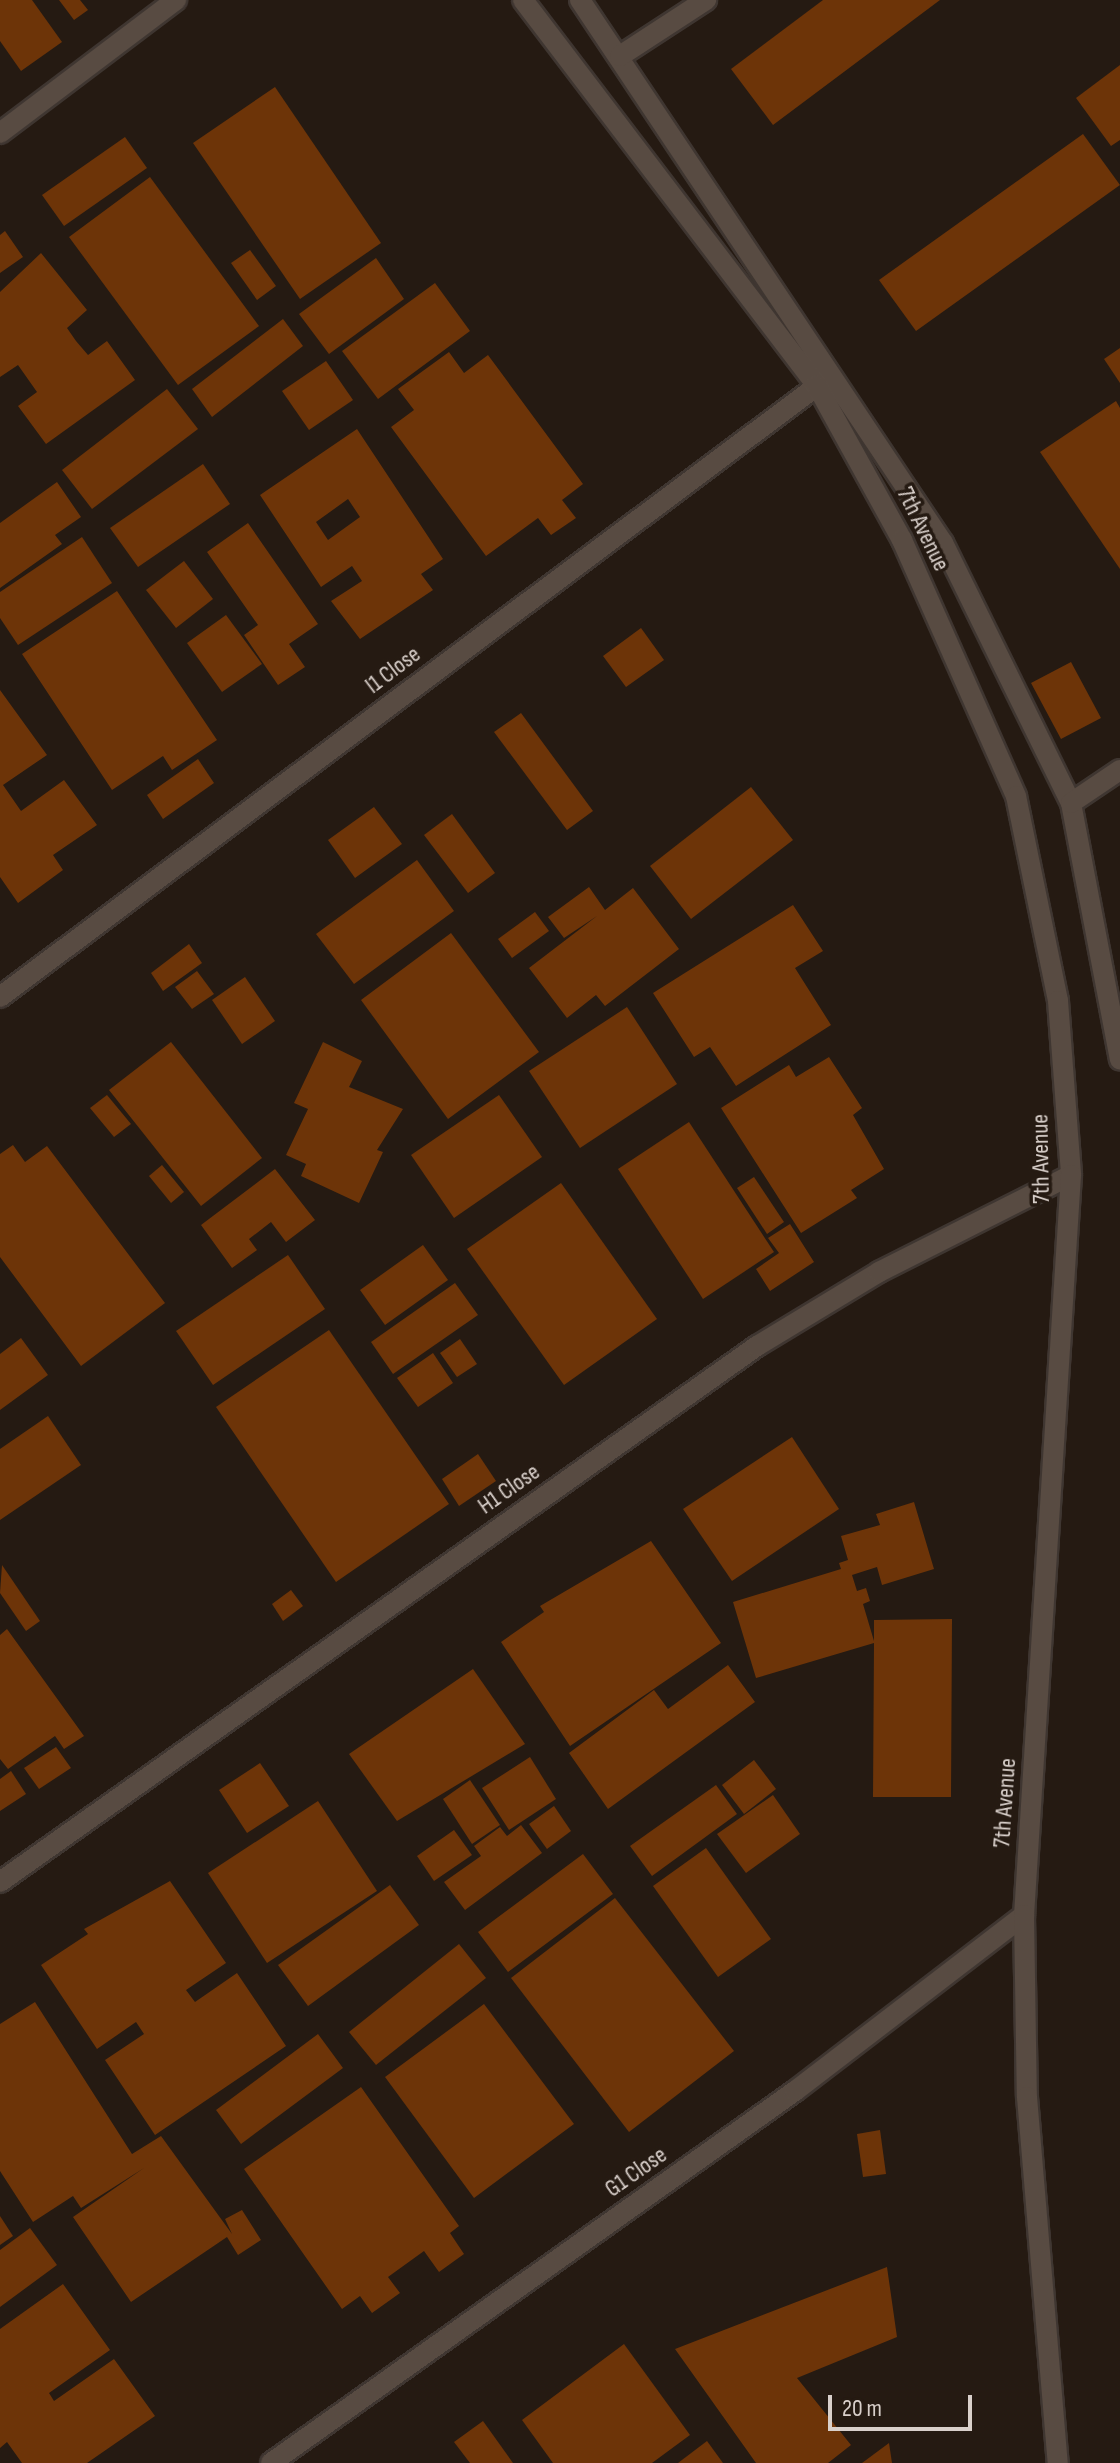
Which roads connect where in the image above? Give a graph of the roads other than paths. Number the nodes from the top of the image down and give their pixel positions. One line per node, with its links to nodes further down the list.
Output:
1 (176, 0): 6 (street)
2 (523, 0): 7 (street, 7th Avenue)
3 (580, 0): 5 (street)
4 (706, 0): 5 (street)
5 (620, 56): 9 (street)
6 (0, 133)
7 (817, 386): 10 (street, I1 Close); 12 (street, 7th Avenue)
8 (1120, 770): 9 (street)
9 (1071, 803): 11 (street)
10 (0, 997)
11 (1120, 1059)
12 (1071, 1175): 13 (street, H1 Close); 14 (street, 7th Avenue)
13 (0, 1882)
14 (1024, 1915): 15 (street, G1 Close); 16 (street, 7th Avenue)
15 (271, 2463)
16 (1058, 2463)

